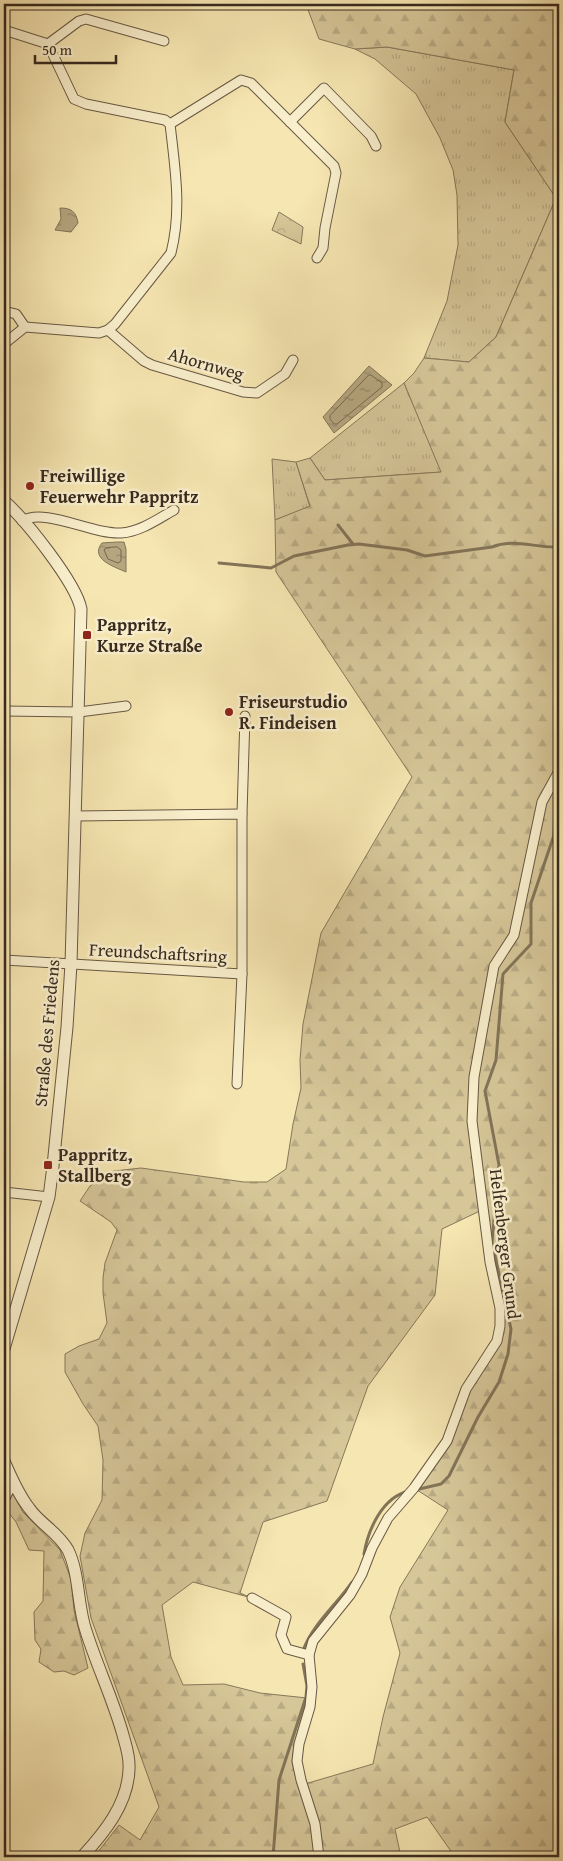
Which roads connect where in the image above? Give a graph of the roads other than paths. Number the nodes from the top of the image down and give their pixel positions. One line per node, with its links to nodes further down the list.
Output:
1 (4, 30): 3 (street)
2 (164, 41): 3 (street)
3 (48, 44): 5 (street)
4 (290, 122): 5 (street); 6 (street); 7 (street)
5 (170, 124): 10 (street)
6 (376, 146)
7 (318, 258)
8 (4, 311): 9 (street)
9 (25, 327): 10 (street); 11 (street)
10 (108, 330): 12 (street, Ahornweg)
11 (4, 344)
12 (293, 360)
13 (4, 501): 15 (street, Straße des Friedens)
14 (174, 510): 15 (street)
15 (22, 521): 18 (street, Straße des Friedens)
16 (126, 706): 18 (street)
17 (4, 711): 18 (street)
18 (79, 712): 22 (street, Straße des Friedens)
19 (245, 716): 21 (street, Freundschaftsring)
20 (559, 771): 34 (street, Helfenberger Grund)
21 (242, 814): 22 (street); 25 (street, Freundschaftsring)
22 (76, 816): 24 (street, Straße des Friedens)
23 (4, 960): 24 (street, Freundschaftsring)
24 (71, 964): 25 (street, Freundschaftsring); 28 (street, Straße des Friedens)
25 (242, 974): 26 (street, Freundschaftsring)
26 (237, 1084)
27 (4, 1192): 28 (street)
28 (48, 1197): 29 (street, Straße des Friedens)
29 (4, 1349)
30 (4, 1461): 31 (street)
31 (16, 1486): 32 (street); 35 (street)
32 (4, 1500)
33 (252, 1598): 34 (street)
34 (309, 1655): 36 (street)
35 (82, 1857)
36 (319, 1857)

